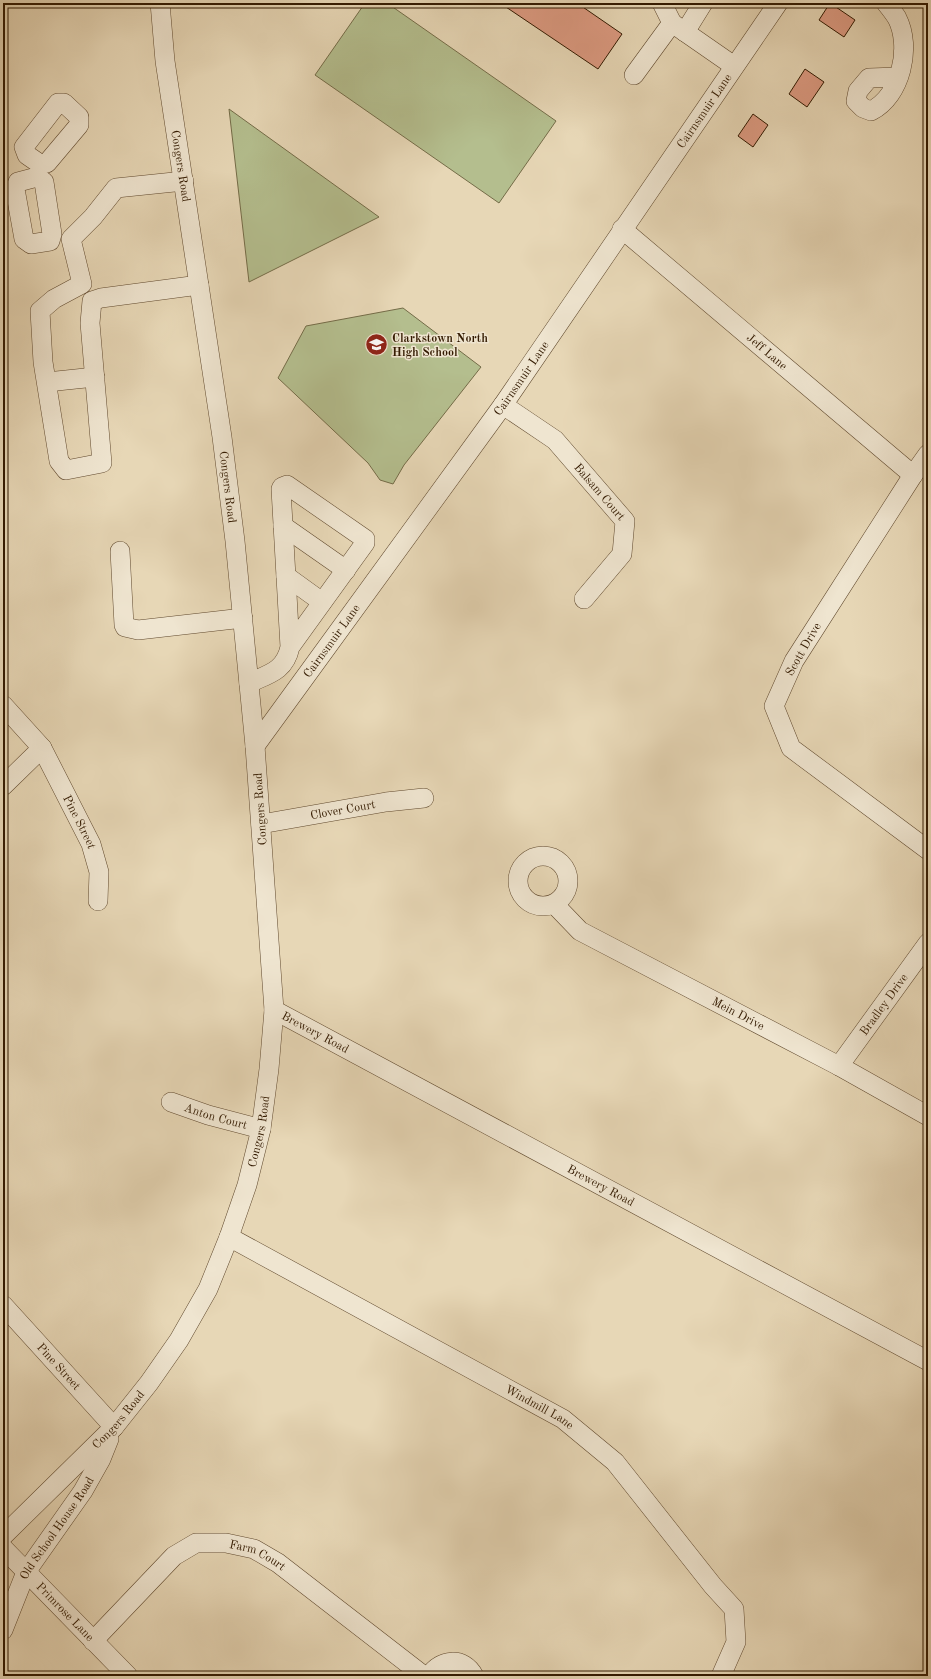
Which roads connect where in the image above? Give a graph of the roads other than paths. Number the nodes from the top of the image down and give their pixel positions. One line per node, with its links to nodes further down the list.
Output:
1 (160, 3): 10 (street, Congers Road)
2 (662, 3): 6 (street)
3 (703, 3): 6 (street)
4 (778, 3): 7 (street, Cairnsmuir Lane)
5 (886, 3): 9 (street)
6 (678, 27): 7 (street); 8 (street)
7 (734, 66): 11 (street, Cairnsmuir Lane)
8 (634, 75)
9 (898, 77)
10 (184, 181): 13 (street); 15 (street, Congers Road)
11 (622, 229): 19 (street, Cairnsmuir Lane); 21 (street, Jeff Lane)
12 (52, 234): 12 (street); 13 (street)
13 (71, 238): 14 (street)
14 (82, 284): 16 (street); 18 (street)
15 (200, 285): 16 (street); 28 (street, Congers Road)
16 (92, 301): 17 (street)
17 (95, 377): 18 (street); 18 (street)
18 (47, 382)
19 (503, 405): 26 (street, Balsam Court); 32 (street, Cairnsmuir Lane)
20 (928, 454): 21 (street, Scott Drive)
21 (913, 475): 37 (street, Scott Drive)
22 (283, 526): 24 (street); 24 (street); 25 (street)
23 (120, 551): 28 (street)
24 (346, 570): 27 (street)
25 (286, 576): 27 (street); 29 (street)
26 (584, 599)
27 (322, 602): 29 (street)
28 (243, 618): 30 (street, Congers Road)
29 (290, 647): 30 (street)
30 (249, 683): 32 (street, Congers Road)
31 (3, 705): 33 (street, Pine Street)
32 (256, 746): 36 (street, Congers Road)
33 (42, 748): 34 (street); 38 (street, Pine Street)
34 (3, 786)
35 (424, 798): 36 (street, Clover Court)
36 (261, 824): 41 (street, Congers Road)
37 (928, 850)
38 (98, 901)
39 (554, 904): 42 (street, Mein Drive)
40 (928, 943): 42 (street, Bradley Drive)
41 (274, 1010): 45 (street, Congers Road); 48 (street, Brewery Road)
42 (839, 1066): 44 (street, Mein Drive)
43 (171, 1102): 45 (street, Anton Court)
44 (928, 1116)
45 (261, 1129): 46 (street, Congers Road)
46 (229, 1237): 49 (street, Congers Road); 59 (street, Windmill Lane)
47 (3, 1305): 49 (street, Pine Street)
48 (928, 1362)
49 (114, 1427): 50 (street, Congers Road); 52 (street, Old School House Road)
50 (3, 1536)
51 (3, 1548): 52 (street, Primrose Lane)
52 (26, 1572): 53 (street, Old School House Road); 54 (street, Primrose Lane)
53 (3, 1630)
54 (93, 1641): 55 (street, Primrose Lane); 56 (street, Farm Court)
55 (128, 1676)
56 (424, 1676)
57 (429, 1676): 58 (street)
58 (474, 1676)
59 (721, 1676)

